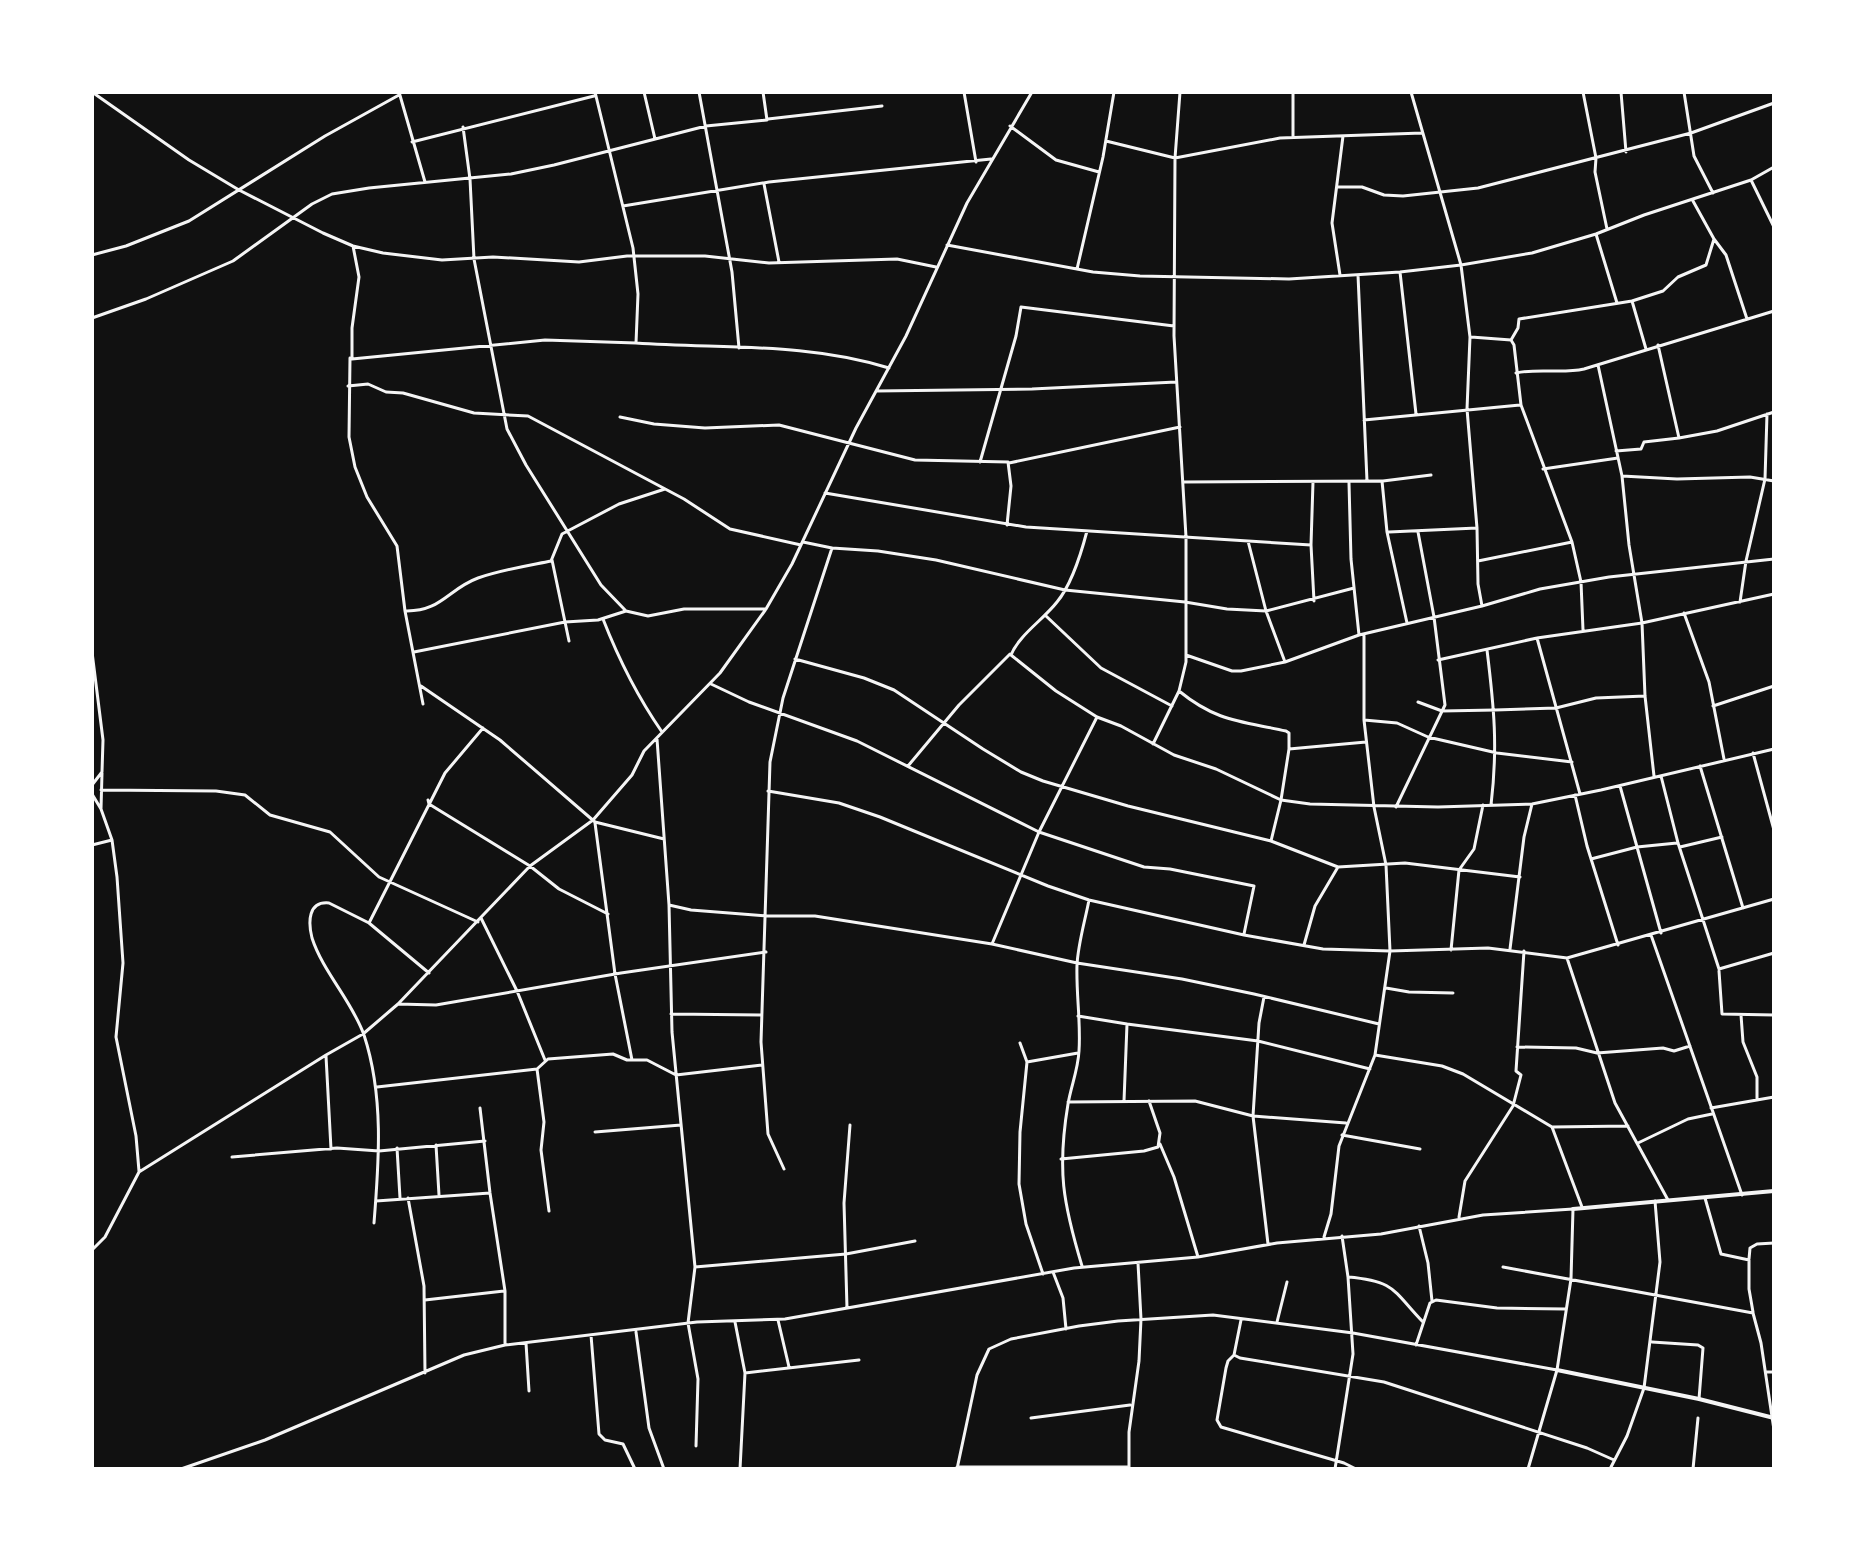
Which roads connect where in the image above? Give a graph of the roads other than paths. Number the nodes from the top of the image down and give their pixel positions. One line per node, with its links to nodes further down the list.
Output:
1 (92, 92): 42 (street)
2 (644, 92): 26 (street)
3 (699, 92): 19 (street)
4 (763, 92): 18 (street)
5 (964, 92): 34 (street)
6 (1032, 92): 20 (street)
7 (1114, 92): 27 (street)
8 (1180, 92): 31 (street)
9 (1293, 92): 25 (street)
10 (1411, 92): 22 (street)
11 (1583, 92): 32 (street)
12 (1621, 92): 30 (street)
13 (1684, 92): 23 (street)
14 (399, 94): 28 (street); 42 (street)
15 (595, 94): 21 (street); 29 (street)
16 (1774, 103): 23 (street)
17 (882, 106): 18 (street)
18 (768, 119): 19 (street)
19 (706, 126): 26 (street); 43 (street)
20 (1010, 126): 33 (street); 36 (street)
21 (463, 127): 28 (street); 37 (street)
22 (1422, 133): 24 (street); 44 (street)
23 (1691, 133): 30 (street); 45 (street)
24 (1343, 136): 25 (street); 41 (street)
25 (1293, 137): 31 (street)
26 (655, 139): 29 (street)
27 (1106, 141): 31 (street); 36 (street)
28 (412, 142): 39 (street)
29 (609, 151): 37 (street); 47 (street)
30 (1626, 152): 32 (street)
31 (1175, 158): 66 (street)
32 (1596, 158): 44 (street); 50 (street)
33 (991, 159): 34 (street); 53 (street)
34 (976, 162): 40 (street)
35 (1774, 167): 38 (street)
36 (1099, 172): 62 (street)
37 (470, 179): 39 (street); 57 (street)
38 (1751, 180): 45 (street); 49 (street)
39 (425, 182): 48 (street)
40 (763, 183): 43 (street); 59 (street)
41 (1337, 187): 44 (street); 65 (street)
42 (239, 190): 48 (street); 55 (street)
43 (716, 190): 47 (street); 58 (street)
44 (1440, 192): 60 (street)
45 (1713, 193): 46 (street)
46 (1693, 200): 50 (street); 52 (street)
47 (623, 206): 56 (street)
48 (294, 218): 54 (street); 70 (street)
49 (1774, 227)
50 (1607, 229): 51 (street)
51 (1596, 234): 60 (street); 68 (street)
52 (1714, 239): 67 (street); 71 (street)
53 (947, 245): 61 (street); 62 (street)
54 (353, 246): 57 (street); 80 (street)
55 (92, 255)
56 (633, 256): 57 (street); 58 (street); 75 (street)
57 (474, 259): 76 (street)
58 (730, 260): 59 (street); 78 (street)
59 (779, 262): 61 (street)
60 (1461, 265): 63 (street); 73 (street)
61 (936, 267): 82 (street)
62 (1077, 269): 66 (street)
63 (1400, 272): 64 (street); 92 (street)
64 (1358, 275): 65 (street); 95 (street)
65 (1341, 276): 66 (street)
66 (1174, 277): 72 (street)
67 (1632, 301): 68 (street); 79 (street)
68 (1617, 303): 74 (street)
69 (1774, 311): 71 (street)
70 (92, 318)
71 (1747, 319): 77 (street)
72 (1174, 326): 84 (street); 86 (street)
73 (1470, 337): 74 (street); 89 (street)
74 (1511, 340): 83 (street)
75 (636, 343): 76 (street); 78 (street)
76 (490, 344): 80 (street); 91 (street)
77 (1658, 345): 79 (street); 97 (street)
78 (739, 348): 82 (street)
79 (1646, 349): 81 (street)
80 (350, 358): 85 (street)
81 (1598, 365): 83 (street); 99 (street)
82 (889, 368): 87 (street)
83 (1516, 373): 88 (street)
84 (1177, 382): 86 (street); 96 (street)
85 (348, 386): 91 (street); 141 (street)
86 (1000, 389): 87 (street); 101 (street)
87 (876, 391): 98 (street)
88 (1521, 405): 89 (street); 103 (street)
89 (1467, 409): 92 (street); 116 (street)
90 (1774, 412): 93 (street)
91 (505, 414): 113 (street); 117 (street)
92 (1416, 414): 95 (street)
93 (1767, 414): 97 (street); 106 (street)
94 (620, 417): 98 (street)
95 (1364, 420): 107 (street)
96 (1180, 427): 102 (street); 110 (street)
97 (1679, 438): 99 (street)
98 (849, 443): 101 (street); 114 (street)
99 (1616, 451): 100 (street)
100 (1618, 458): 103 (street); 105 (street)
101 (980, 462): 102 (street)
102 (1009, 463): 115 (street)
103 (1543, 469): 123 (street)
104 (1431, 475): 108 (street)
105 (1622, 476): 106 (street); 131 (street)
106 (1765, 479): 109 (street); 130 (street)
107 (1367, 481): 108 (street); 112 (street)
108 (1382, 481): 119 (street)
109 (1774, 481)
110 (1183, 482): 111 (street); 121 (street)
111 (1313, 482): 112 (street); 125 (street)
112 (1349, 482): 133 (street)
113 (665, 489): 117 (street); 124 (street)
114 (825, 493): 115 (street); 124 (street)
115 (1007, 525): 118 (street)
116 (1477, 528): 120 (street); 129 (street)
117 (569, 531): 128 (street); 142 (street)
118 (1087, 531): 121 (street); 134 (street)
119 (1387, 532): 120 (street); 150 (street)
120 (1418, 532): 146 (street)
121 (1186, 537): 122 (street); 137 (street)
122 (1248, 541): 125 (street); 143 (street)
123 (1572, 542): 129 (street); 132 (street)
124 (802, 543): 126 (street); 140 (street)
125 (1311, 545): 136 (street)
126 (832, 548): 134 (street); 160 (street)
127 (1774, 559): 130 (street)
128 (552, 560): 141 (street); 148 (street)
129 (1478, 561): 139 (street)
130 (1746, 561): 131 (street); 138 (street)
131 (1634, 574): 132 (street); 149 (street)
132 (1581, 582): 139 (street); 151 (street)
133 (1354, 588): 136 (street); 152 (street)
134 (1065, 590): 137 (street); 145 (street)
135 (1774, 594): 138 (street)
136 (1314, 601): 143 (street)
137 (1185, 602): 143 (street); 159 (street)
138 (1740, 602): 144 (street)
139 (1482, 606): 146 (street)
140 (766, 609): 142 (street); 163 (street)
141 (405, 611): 157 (street)
142 (626, 611): 147 (street)
143 (1266, 611): 162 (street)
144 (1684, 613): 149 (street); 171 (street)
145 (1044, 615): 158 (street); 170 (street)
146 (1434, 617): 150 (street); 161 (street)
147 (603, 619): 148 (street); 180 (street)
148 (565, 622): 154 (street); 157 (street)
149 (1642, 623): 151 (street); 167 (street)
150 (1408, 624): 152 (street)
151 (1583, 630): 153 (street)
152 (1362, 634): 162 (street); 177 (street)
153 (1537, 638): 155 (street); 172 (street)
154 (569, 641)
155 (1487, 650): 161 (street); 173 (street)
156 (92, 652): 193 (street)
157 (413, 653): 164 (street)
158 (1010, 654): 176 (street); 178 (street)
159 (1186, 655): 162 (street); 166 (street)
160 (795, 659): 175 (street); 178 (street)
161 (1438, 660): 174 (street)
162 (1285, 662)
163 (711, 684): 175 (street); 180 (street)
164 (419, 685): 169 (street); 179 (street)
165 (1774, 686): 171 (street)
166 (1179, 691): 170 (street); 185 (street)
167 (1645, 696): 172 (street); 195 (street)
168 (1418, 702): 174 (street)
169 (423, 704)
170 (1172, 706): 184 (street)
171 (1713, 706): 189 (street)
172 (1556, 708): 173 (street); 190 (street)
173 (1495, 710): 174 (street); 187 (street)
174 (1442, 711): 181 (street)
175 (779, 713): 191 (street); 200 (street)
176 (1097, 717): 184 (street); 197 (street)
177 (1364, 720): 181 (street); 183 (street)
178 (945, 722): 191 (street); 197 (street)
179 (483, 728): 204 (street); 211 (street)
180 (662, 732): 182 (street)
181 (1428, 737): 187 (street); 209 (street)
182 (657, 739): 211 (street); 215 (street)
183 (1366, 742): 185 (street); 208 (street)
184 (1153, 744): 203 (street)
185 (1289, 749): 203 (street)
186 (1774, 749): 188 (street)
187 (1497, 753): 190 (street); 207 (street)
188 (1752, 753): 189 (street); 212 (street)
189 (1724, 761): 192 (street)
190 (1572, 762): 202 (street)
191 (908, 766): 213 (street)
192 (1700, 766): 194 (street); 214 (street)
193 (102, 772): 196 (street); 199 (street)
194 (1661, 776): 195 (street); 219 (street)
195 (1654, 778): 198 (street)
196 (92, 785)
197 (1062, 785): 213 (street); 217 (street)
198 (1620, 785): 202 (street); 220 (street)
199 (101, 790): 210 (street); 228 (street)
200 (768, 791): 226 (street); 234 (street)
201 (92, 794): 210 (street)
202 (1578, 795): 205 (street); 221 (street)
203 (1281, 800): 208 (street); 217 (street)
204 (429, 802): 223 (street); 228 (street)
205 (1532, 804): 207 (street); 227 (street)
206 (1483, 805): 207 (street); 209 (street); 225 (street)
207 (1491, 805)
208 (1374, 807): 209 (street); 222 (street)
209 (1396, 807)
210 (101, 809): 216 (street)
211 (594, 821): 215 (street); 223 (street); 233 (street)
212 (1774, 830)
213 (1039, 832): 226 (street); 239 (street)
214 (1722, 837): 219 (street); 232 (street)
215 (664, 839): 231 (street)
216 (112, 840): 218 (street); 313 (street)
217 (1271, 841): 224 (street)
218 (92, 845)
219 (1679, 845): 220 (street); 236 (street)
220 (1637, 847): 221 (street); 238 (street)
221 (1591, 859): 243 (street)
222 (1386, 865): 224 (street); 225 (street); 246 (street)
223 (530, 866): 233 (street); 235 (street)
224 (1338, 867): 242 (street)
225 (1459, 870): 227 (street); 245 (street)
226 (1023, 875): 230 (street); 241 (street)
227 (1520, 877): 244 (street)
228 (390, 882): 235 (street); 237 (street)
229 (1774, 899): 232 (street)
230 (1089, 900): 239 (street); 251 (street)
231 (669, 905): 234 (street); 252 (street)
232 (1743, 908): 236 (street)
233 (608, 914): 255 (street)
234 (767, 916): 241 (street); 248 (street)
235 (480, 920): 254 (street); 257 (street)
236 (1702, 921): 238 (street); 253 (street)
237 (369, 923): 254 (street); 268 (street)
238 (1661, 933): 240 (street)
239 (1244, 935): 242 (street)
240 (1651, 935): 243 (street); 271 (street)
241 (992, 944): 251 (street)
242 (1304, 945): 246 (street)
243 (1618, 945): 250 (street)
244 (1510, 949): 245 (street); 247 (street)
245 (1451, 950): 246 (street)
246 (1390, 951): 256 (street)
247 (1524, 951): 250 (street); 272 (street)
248 (766, 952): 252 (street); 262 (street)
249 (1774, 953): 253 (street)
250 (1567, 958): 274 (street)
251 (1077, 963): 259 (street); 265 (street)
252 (669, 966): 255 (street); 261 (street)
253 (1719, 969): 263 (street)
254 (429, 973): 260 (street)
255 (615, 974): 257 (street); 278 (street)
256 (1385, 988): 258 (street); 267 (street)
257 (517, 991): 260 (street); 277 (street)
258 (1453, 993)
259 (1264, 996): 267 (street); 269 (street)
260 (398, 1004): 268 (street)
261 (671, 1014): 262 (street); 283 (street)
262 (761, 1015): 280 (street)
263 (1741, 1015): 264 (street); 286 (street)
264 (1774, 1015)
265 (1078, 1016): 266 (street); 273 (street)
266 (1127, 1024): 269 (street); 287 (street)
267 (1379, 1024): 276 (street)
268 (363, 1034): 275 (street); 284 (street)
269 (1258, 1041): 282 (street); 294 (street)
270 (1020, 1043): 279 (street)
271 (1690, 1046): 274 (street); 292 (street)
272 (1517, 1047): 274 (street); 290 (street)
273 (1079, 1052): 279 (street); 289 (street)
274 (1597, 1053): 298 (street)
275 (326, 1055): 307 (street); 313 (street)
276 (1375, 1055): 282 (street); 290 (street)
277 (545, 1060): 278 (street); 281 (street)
278 (632, 1060): 283 (street)
279 (1027, 1062): 344 (street)
280 (762, 1065): 283 (street); 312 (street)
281 (537, 1069): 284 (street); 326 (street)
282 (1370, 1069): 295 (street)
283 (676, 1075): 296 (street)
284 (375, 1087): 309 (street)
285 (1774, 1097): 286 (street)
286 (1757, 1100): 292 (street)
287 (1124, 1101): 288 (street); 289 (street)
288 (1149, 1101): 294 (street); 304 (street)
289 (1068, 1102): 311 (street)
290 (1513, 1106): 299 (street); 327 (street)
291 (480, 1108): 302 (street)
292 (1711, 1108): 293 (street)
293 (1713, 1114): 303 (street); 317 (street)
294 (1253, 1116): 295 (street); 334 (street)
295 (1346, 1123): 301 (street)
296 (681, 1125): 300 (street); 340 (street)
297 (850, 1125): 336 (street)
298 (1628, 1126): 299 (street); 303 (street)
299 (1552, 1127): 324 (street)
300 (595, 1132)
301 (1342, 1135): 308 (street); 331 (street)
302 (485, 1141): 305 (street); 315 (street)
303 (1638, 1143): 321 (street)
304 (1160, 1144): 311 (street); 337 (street)
305 (436, 1145): 306 (street); 316 (street)
306 (397, 1148): 309 (street); 318 (street)
307 (331, 1149): 309 (street); 310 (street)
308 (1420, 1149)
309 (379, 1151): 322 (street)
310 (232, 1157)
311 (1061, 1159): 341 (street)
312 (784, 1169)
313 (139, 1172): 335 (street)
314 (1774, 1191): 317 (street)
315 (490, 1193): 316 (street); 348 (street)
316 (439, 1195): 319 (street)
317 (1742, 1195): 320 (street)
318 (400, 1198): 319 (street); 322 (street)
319 (408, 1198): 350 (street)
320 (1705, 1198): 321 (street); 338 (street)
321 (1668, 1200): 323 (street)
322 (376, 1201): 328 (street)
323 (1655, 1201): 324 (street); 349 (street)
324 (1583, 1208): 325 (street)
325 (1573, 1209): 327 (street); 346 (street)
326 (549, 1211)
327 (1458, 1219): 329 (street)
328 (374, 1223)
329 (1419, 1226): 330 (street); 351 (street)
330 (1342, 1236): 331 (street); 345 (street)
331 (1324, 1237): 334 (street)
332 (915, 1241): 336 (street)
333 (1774, 1243): 338 (street)
334 (1268, 1244): 337 (street)
335 (92, 1250)
336 (846, 1254): 340 (street); 352 (street)
337 (1198, 1257): 339 (street)
338 (1749, 1260): 354 (street)
339 (1138, 1263): 341 (street); 357 (street)
340 (695, 1267): 361 (street)
341 (1082, 1267): 343 (street)
342 (1503, 1267): 346 (street)
343 (1053, 1272): 344 (street); 362 (street)
344 (1043, 1274): 352 (street)
345 (1348, 1277): 360 (street); 364 (street)
346 (1571, 1279): 349 (street); 353 (street)
347 (1287, 1282): 359 (street)
348 (505, 1291): 350 (street); 368 (street)
349 (1658, 1295): 354 (street); 367 (street)
350 (425, 1300): 376 (street)
351 (1432, 1301): 353 (street); 360 (street)
352 (847, 1308): 356 (street)
353 (1566, 1309): 373 (street)
354 (1753, 1313): 374 (street)
355 (1242, 1318): 357 (street); 359 (street); 370 (street)
356 (778, 1319): 358 (street); 372 (street)
357 (1141, 1319): 362 (street); 382 (street)
358 (735, 1321): 361 (street); 377 (street)
359 (1277, 1322): 364 (street)
360 (1423, 1322): 369 (street)
361 (688, 1323): 363 (street); 388 (street)
362 (1066, 1329): 391 (street)
363 (636, 1330): 365 (street); 395 (street)
364 (1353, 1333): 369 (street); 378 (street)
365 (591, 1335): 366 (street); 394 (street)
366 (526, 1342): 368 (street); 380 (street)
367 (1651, 1342): 379 (street); 381 (street)
368 (505, 1345): 376 (street)
369 (1416, 1345): 373 (street)
370 (1234, 1355): 378 (street); 390 (street)
371 (859, 1360): 372 (street)
372 (789, 1367): 377 (street)
373 (1557, 1370): 379 (street); 387 (street)
374 (1766, 1372): 375 (street); 385 (street)
375 (1774, 1372)
376 (425, 1373): 393 (street)
377 (745, 1373): 396 (street)
378 (1352, 1375): 387 (street); 390 (street)
379 (1644, 1388): 381 (street); 389 (street)
380 (529, 1391)
381 (1699, 1399): 385 (street)
382 (1132, 1405): 383 (street); 392 (street)
383 (1031, 1418)
384 (1698, 1418): 401 (street)
385 (1773, 1418): 386 (street)
386 (1774, 1430)
387 (1538, 1433): 389 (street); 399 (street)
388 (696, 1446)
389 (1614, 1460): 400 (street)
390 (1336, 1461): 397 (street); 398 (street)
391 (957, 1468): 392 (street)
392 (1129, 1468)
393 (181, 1469)
394 (635, 1469)
395 (664, 1469)
396 (740, 1469)
397 (1335, 1469)
398 (1356, 1469)
399 (1528, 1469)
400 (1610, 1469)
401 (1693, 1469)

